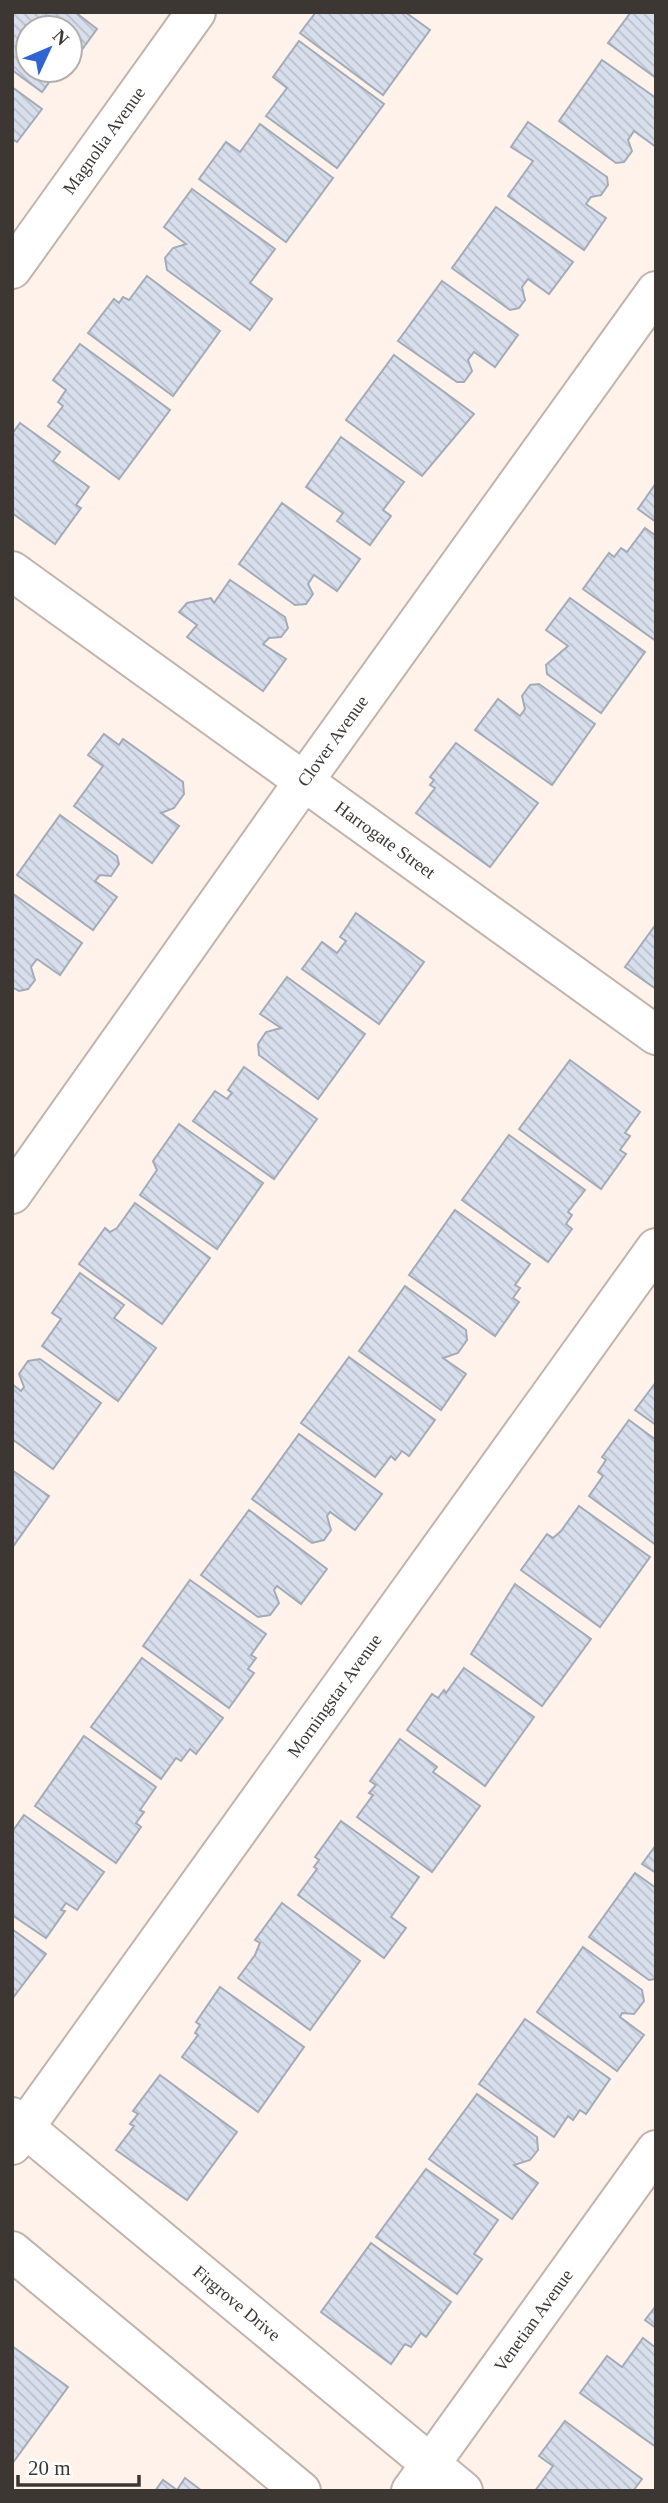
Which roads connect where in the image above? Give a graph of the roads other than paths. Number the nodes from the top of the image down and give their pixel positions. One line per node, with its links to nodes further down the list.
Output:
1 (196, 12): 2 (street, Magnolia Avenue)
2 (12, 269)
3 (656, 290): 5 (street, Clover Avenue)
4 (12, 571): 5 (street, Harrogate Street)
5 (304, 781): 6 (street, Harrogate Street); 7 (street, Clover Avenue)
6 (656, 1035)
7 (12, 1194)
8 (656, 1248): 9 (street, Morningstar Avenue)
9 (17, 2130): 12 (street, Firgrove Drive)
10 (656, 2150): 12 (street, Venetian Avenue)
11 (12, 2251): 13 (street)
12 (421, 2477): 14 (street, Firgrove Drive)
13 (301, 2491)
14 (463, 2491)

